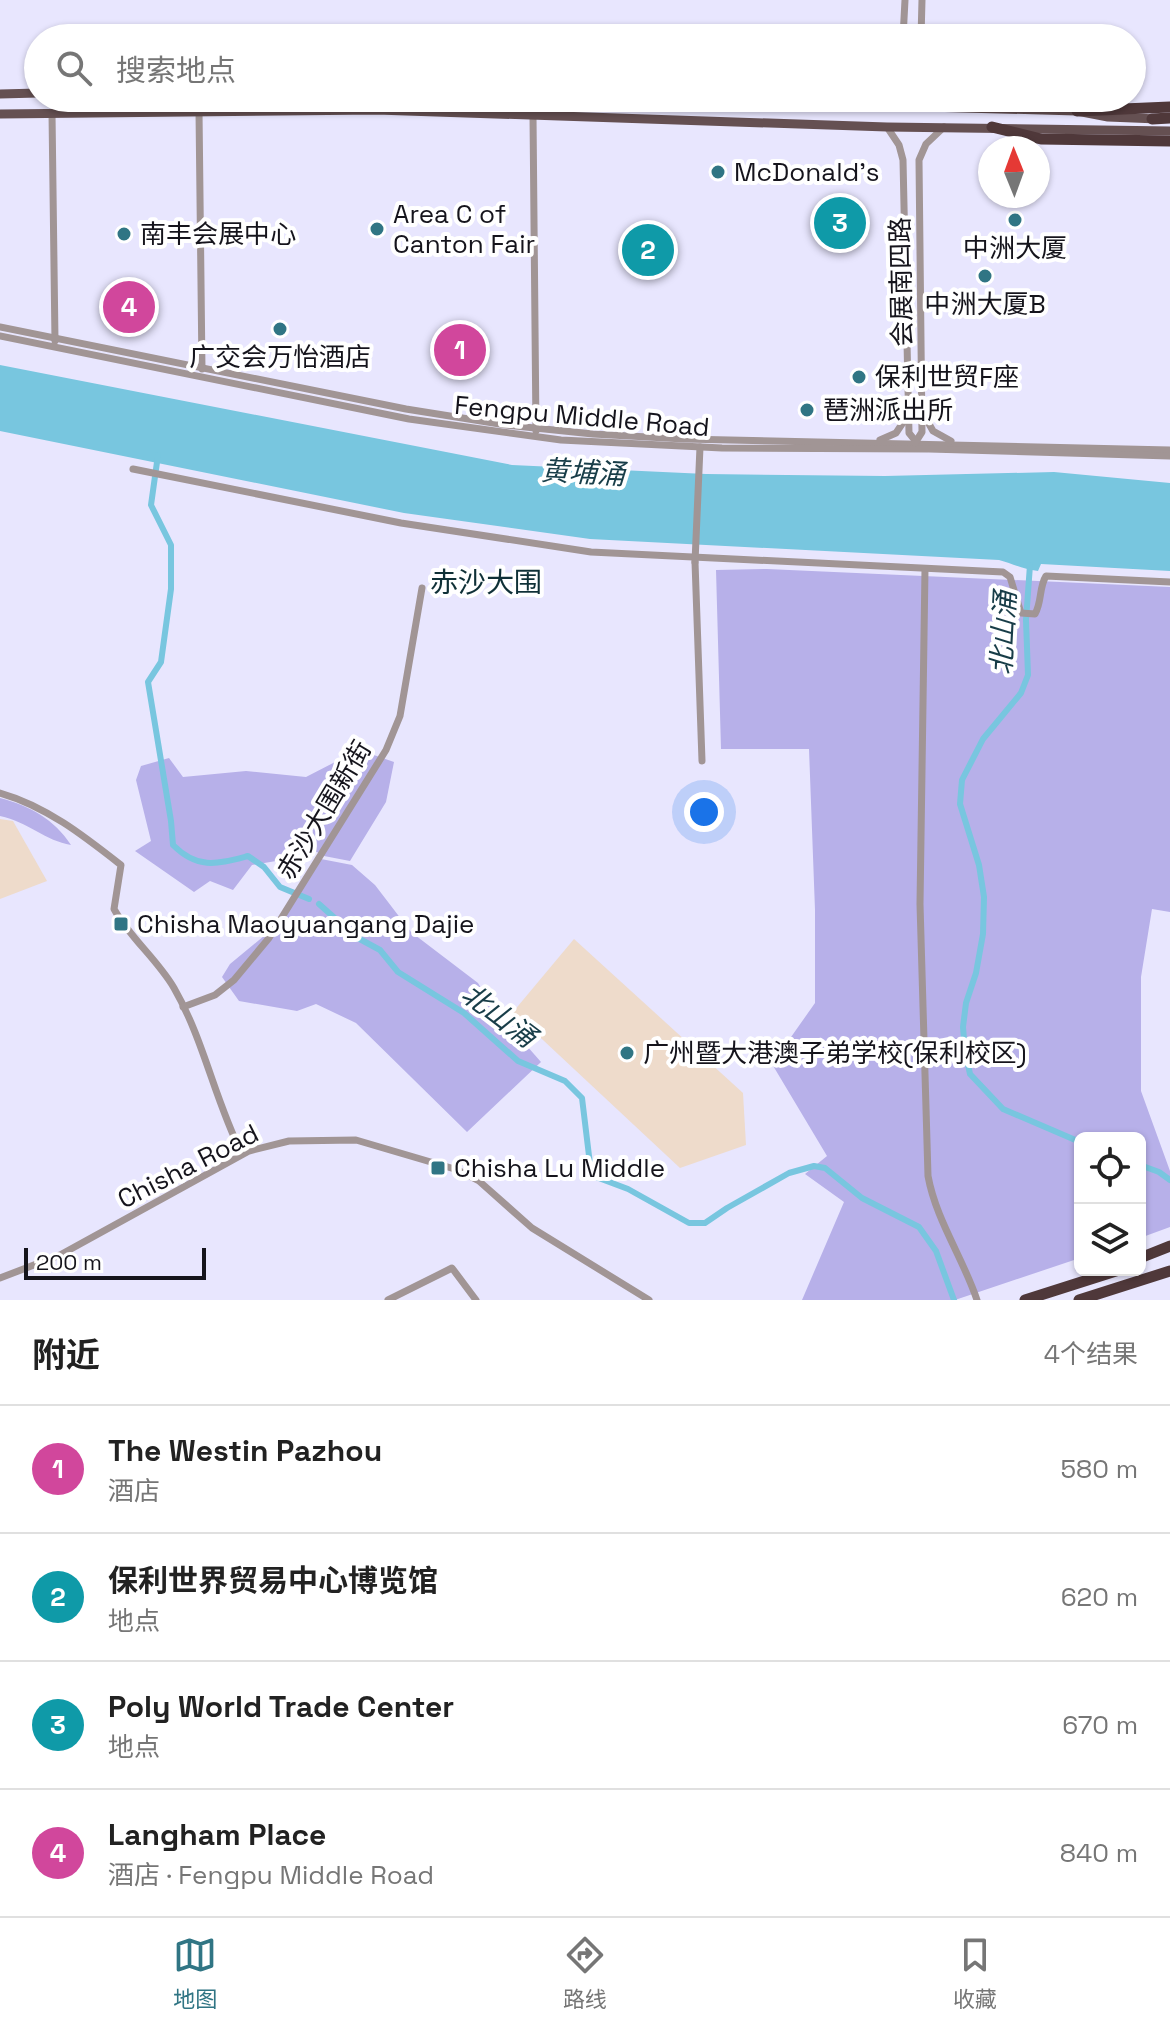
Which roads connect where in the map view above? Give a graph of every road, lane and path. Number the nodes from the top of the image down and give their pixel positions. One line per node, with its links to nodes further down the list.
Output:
1 (905, 0): 3 (street)
2 (922, 0): 4 (street)
3 (904, 24)
4 (921, 24)
5 (24, 93): 6 (main road)
6 (0, 94)
7 (1170, 100): 8 (highway)
8 (1146, 104)
9 (1170, 107): 10 (highway)
10 (1146, 108)
11 (126, 112): 15 (main road)
12 (199, 112): 32 (street)
13 (439, 112): 17 (main road)
14 (1082, 112): 18 (main road)
15 (52, 113): 16 (main road); 31 (street)
16 (0, 114)
17 (533, 115): 20 (main road); 36 (street)
18 (1152, 119): 19 (highway)
19 (1170, 119)
20 (887, 127): 21 (main road); 27 (street, 会展南四路)
21 (944, 127): 22 (main road); 28 (street)
22 (992, 127): 23 (main road); 25 (highway)
23 (1170, 131)
24 (1170, 141): 25 (highway)
25 (1121, 142): 26 (highway)
26 (1170, 147)
27 (903, 160): 28 (street); 34 (street, 会展南四路)
28 (919, 160): 35 (street, 会展南四路)
29 (0, 327): 31 (street, Fengpu Middle Road)
30 (0, 336): 31 (street, Fengpu Middle Road)
31 (54, 342): 32 (street, Fengpu Middle Road); 33 (street, Fengpu Middle Road)
32 (202, 368): 33 (street); 36 (street, Fengpu Middle Road)
33 (201, 377): 36 (street, Fengpu Middle Road)
34 (909, 413): 37 (street); 38 (street, 会展南四路)
35 (922, 413): 38 (street, 会展南四路); 39 (street)
36 (536, 433): 37 (street, Fengpu Middle Road); 40 (street, Fengpu Middle Road)
37 (875, 442): 38 (street, Fengpu Middle Road)
38 (916, 443): 39 (street, Fengpu Middle Road); 41 (street); 42 (street)
39 (957, 444): 43 (street, Fengpu Middle Road)
40 (700, 447): 41 (street, Fengpu Middle Road); 49 (street, bridge)
41 (902, 449): 42 (street, Fengpu Middle Road)
42 (929, 449): 44 (street, Fengpu Middle Road)
43 (1170, 450)
44 (1170, 456)
45 (133, 469): 46 (street)
46 (925, 569): 47 (street); 66 (street)
47 (1170, 582)
48 (422, 588): 51 (street, 赤沙大围新街)
49 (702, 761)
50 (0, 793): 51 (street)
51 (183, 1007): 52 (street)
52 (242, 1154): 60 (street, Chisha Road); 65 (street, Chisha Road)
53 (1170, 1246): 55 (highway)
54 (1170, 1254): 56 (highway)
55 (1146, 1259)
56 (1146, 1260)
57 (1170, 1271): 62 (highway)
58 (1099, 1276): 61 (highway)
59 (1102, 1276): 61 (highway)
60 (0, 1278)
61 (1090, 1280): 67 (highway)
62 (1111, 1295): 68 (highway)
63 (388, 1300): 64 (street)
64 (476, 1300)
65 (649, 1300)
66 (977, 1300)
67 (1025, 1300)
68 (1079, 1300)

